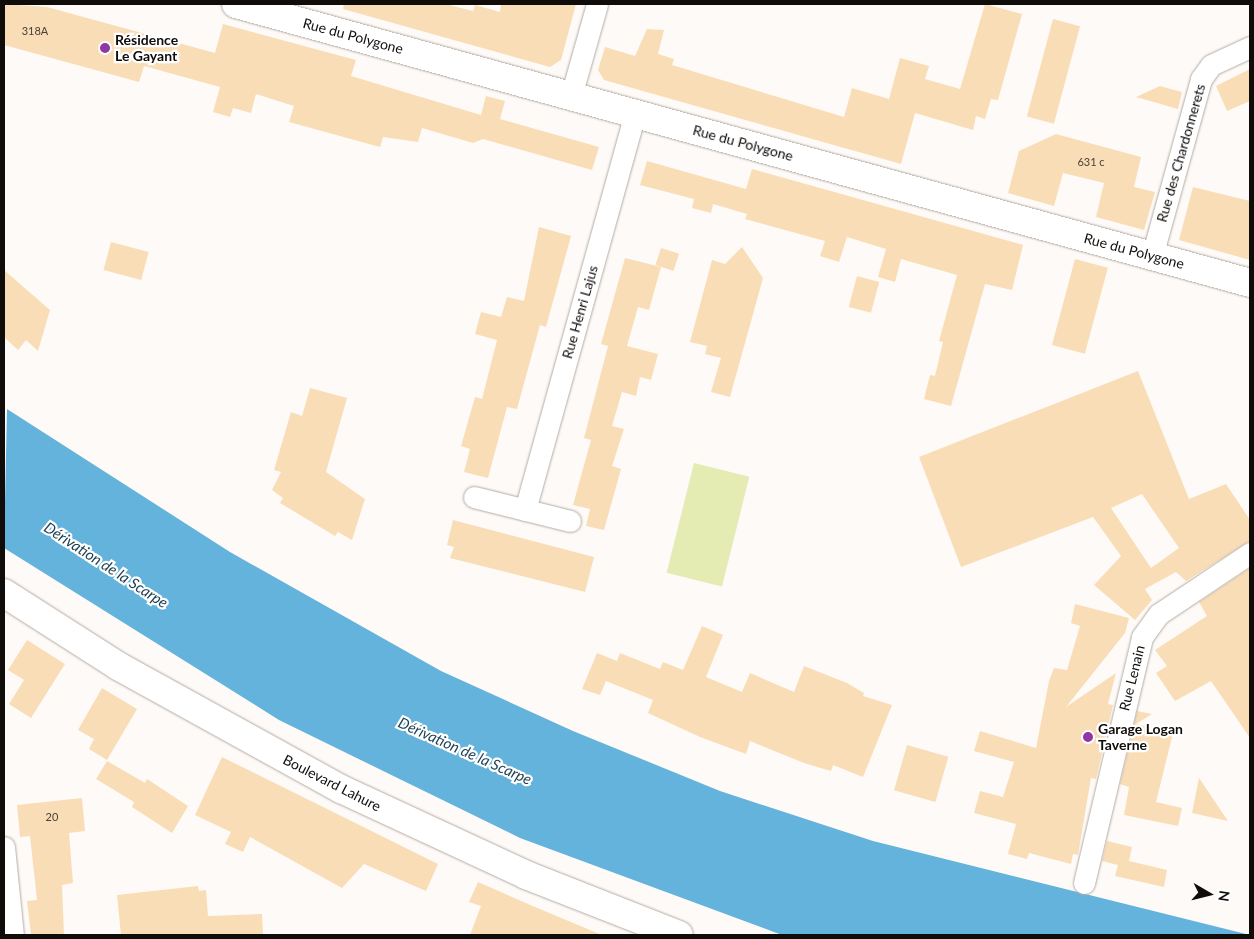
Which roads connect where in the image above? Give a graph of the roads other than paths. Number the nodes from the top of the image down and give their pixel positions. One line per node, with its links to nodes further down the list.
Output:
1 (236, 4): 4 (street, Rue du Polygone)
2 (597, 4): 4 (street)
3 (1250, 47): 6 (street, Rue des Chardonnerets)
4 (571, 96): 5 (street, Rue du Polygone)
5 (635, 113): 6 (street, Rue du Polygone); 9 (street, Rue Henri Lajus)
6 (1152, 256): 7 (street, Rue du Polygone)
7 (1250, 283)
8 (474, 497): 9 (street)
9 (525, 510): 10 (street)
10 (570, 521)
11 (1250, 553): 14 (street, Rue Lenain)
12 (4, 593): 16 (street, Boulevard Lahure)
13 (4, 847): 15 (street)
14 (1084, 883)
15 (13, 935)
16 (679, 935)

